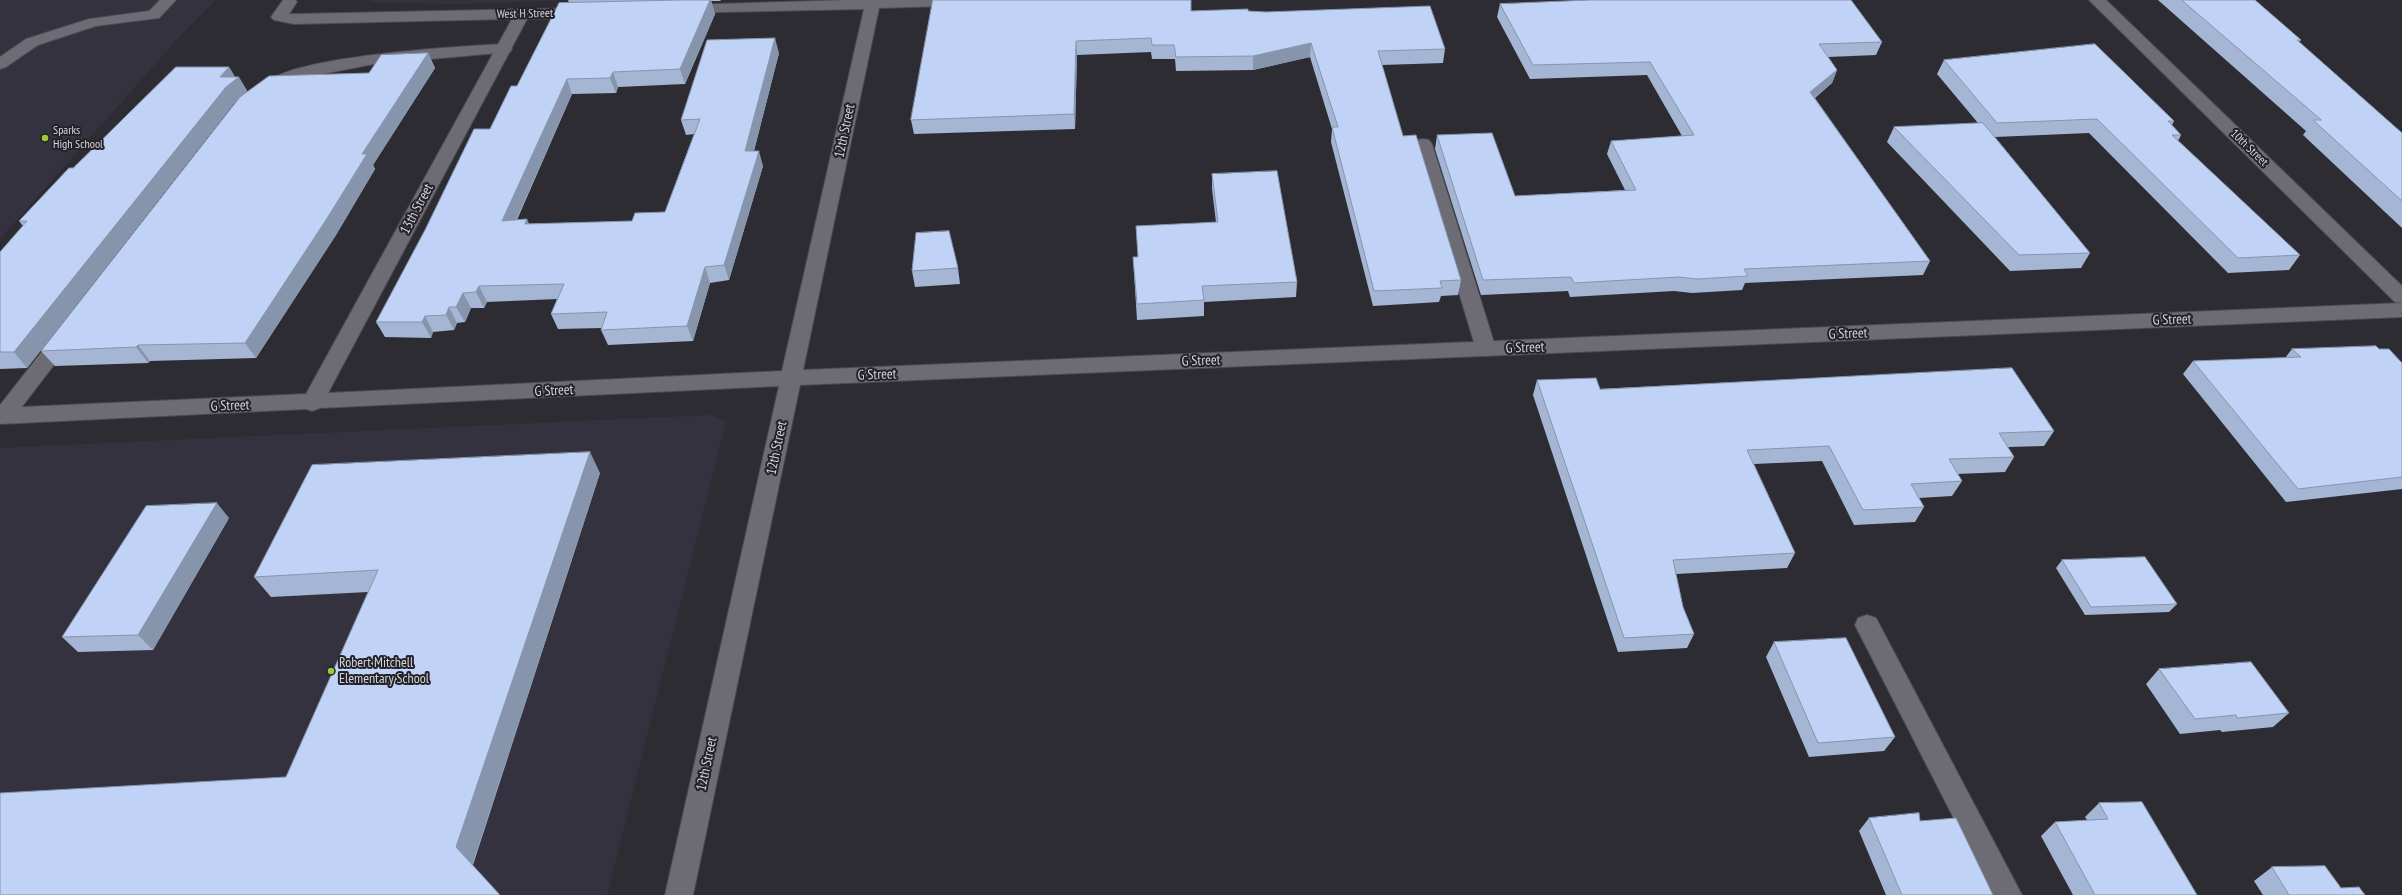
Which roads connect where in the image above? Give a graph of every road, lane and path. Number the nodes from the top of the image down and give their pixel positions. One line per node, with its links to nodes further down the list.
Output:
1 (168, 0): 10 (street)
2 (983, 0): 5 (street)
3 (2097, 0): 13 (street, 10th Street)
4 (289, 2): 8 (street, West H Street)
5 (873, 2): 6 (street); 17 (street, 12th Street)
6 (665, 10)
7 (594, 12): 8 (street, West H Street)
8 (522, 14): 9 (street, 13th Street)
9 (504, 49): 11 (street); 18 (street, 13th Street)
10 (0, 64)
11 (256, 95)
12 (1423, 144): 16 (street)
13 (2402, 296)
14 (2402, 310): 16 (street, G Street)
15 (76, 322): 19 (street)
16 (1486, 349): 17 (street, G Street)
17 (792, 378): 18 (street, G Street); 21 (street, 12th Street)
18 (312, 403): 19 (street, G Street)
19 (1, 416)
20 (1867, 625): 22 (street)
21 (679, 895)
22 (2008, 895)

